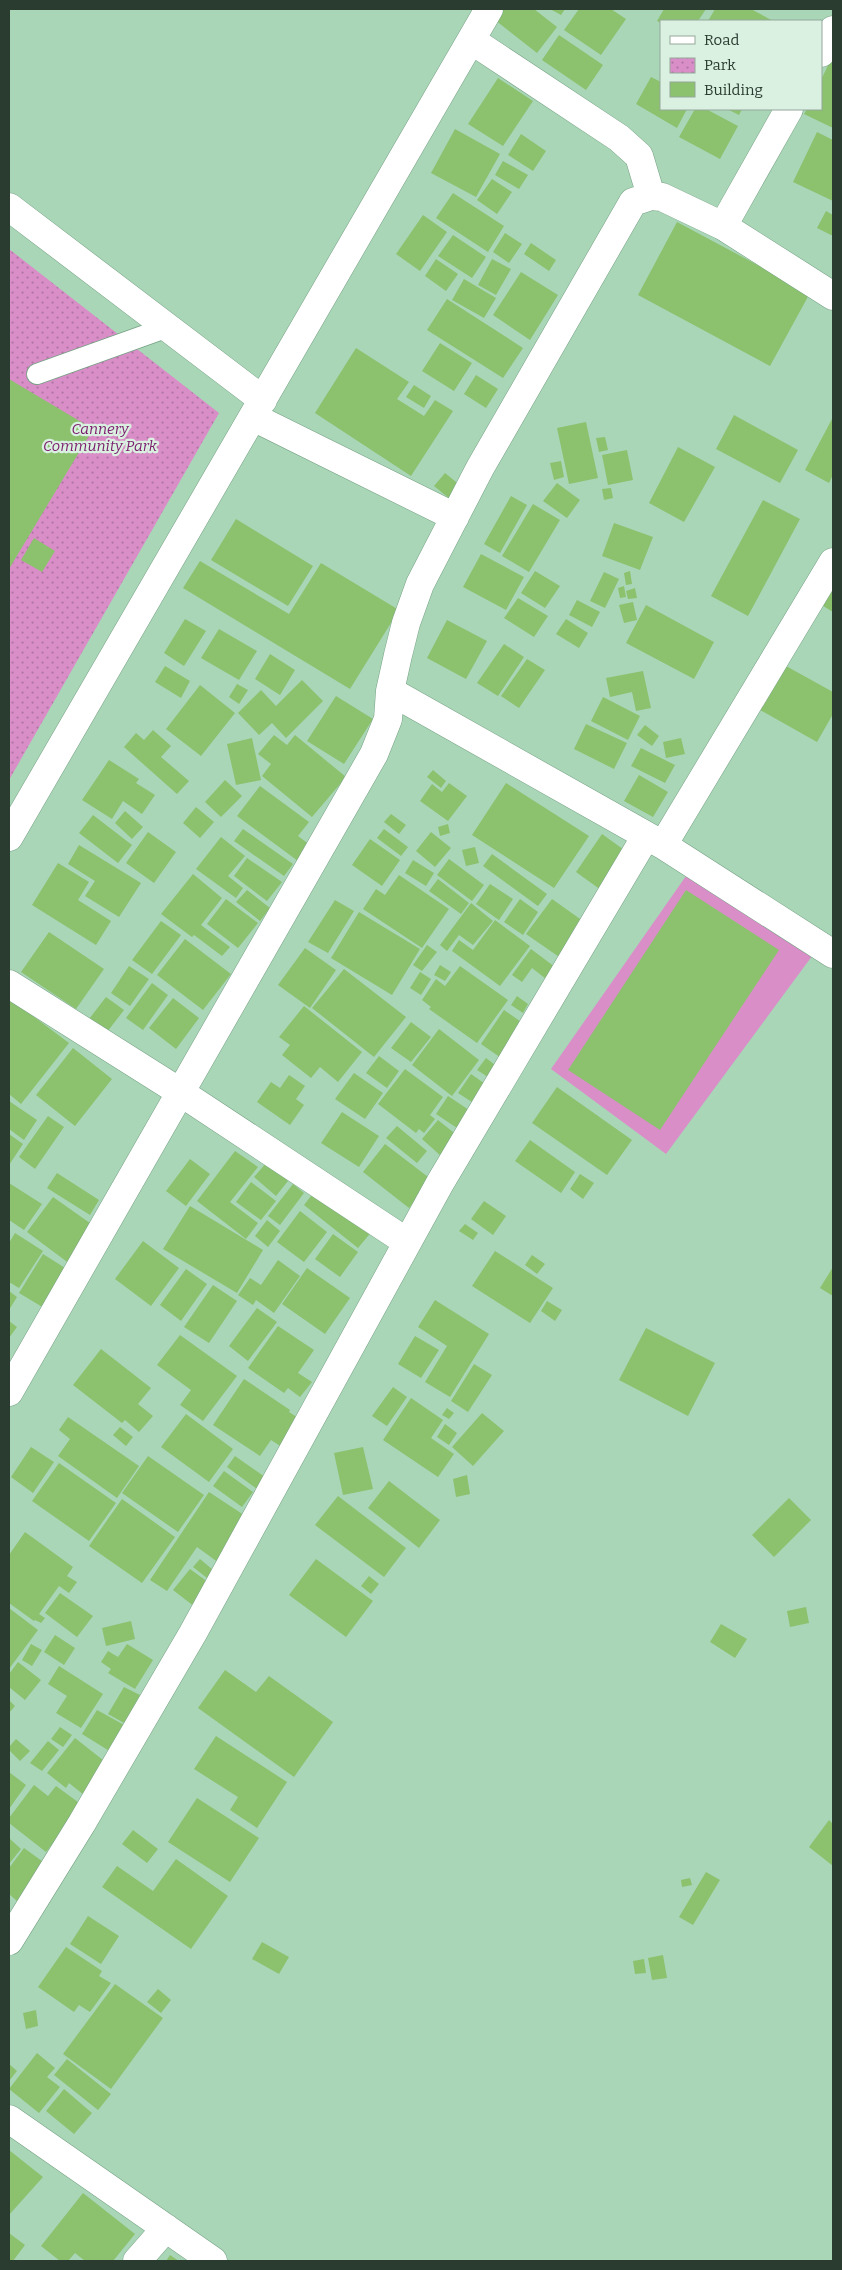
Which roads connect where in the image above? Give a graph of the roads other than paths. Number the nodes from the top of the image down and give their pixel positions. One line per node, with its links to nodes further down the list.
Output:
1 (489, 9): 3 (street)
2 (833, 30): 4 (street)
3 (471, 40): 6 (street); 12 (street)
4 (822, 51)
5 (788, 110): 8 (street)
6 (651, 196): 8 (street); 13 (street)
7 (9, 207): 10 (street)
8 (723, 226): 9 (street)
9 (833, 296)
10 (168, 327): 11 (lane); 12 (street)
11 (37, 374)
12 (258, 408): 13 (street); 16 (street)
13 (455, 517): 15 (street)
14 (833, 562): 17 (street)
15 (390, 691): 17 (street); 20 (street)
16 (9, 837)
17 (655, 840): 18 (street); 21 (street)
18 (833, 954)
19 (9, 984): 20 (street)
20 (180, 1092): 21 (street); 22 (street)
21 (407, 1242): 23 (street)
22 (9, 1392)
23 (9, 1941)
24 (9, 2119): 25 (street)
25 (166, 2228): 26 (street); 27 (street)
26 (138, 2261)
27 (213, 2261)

